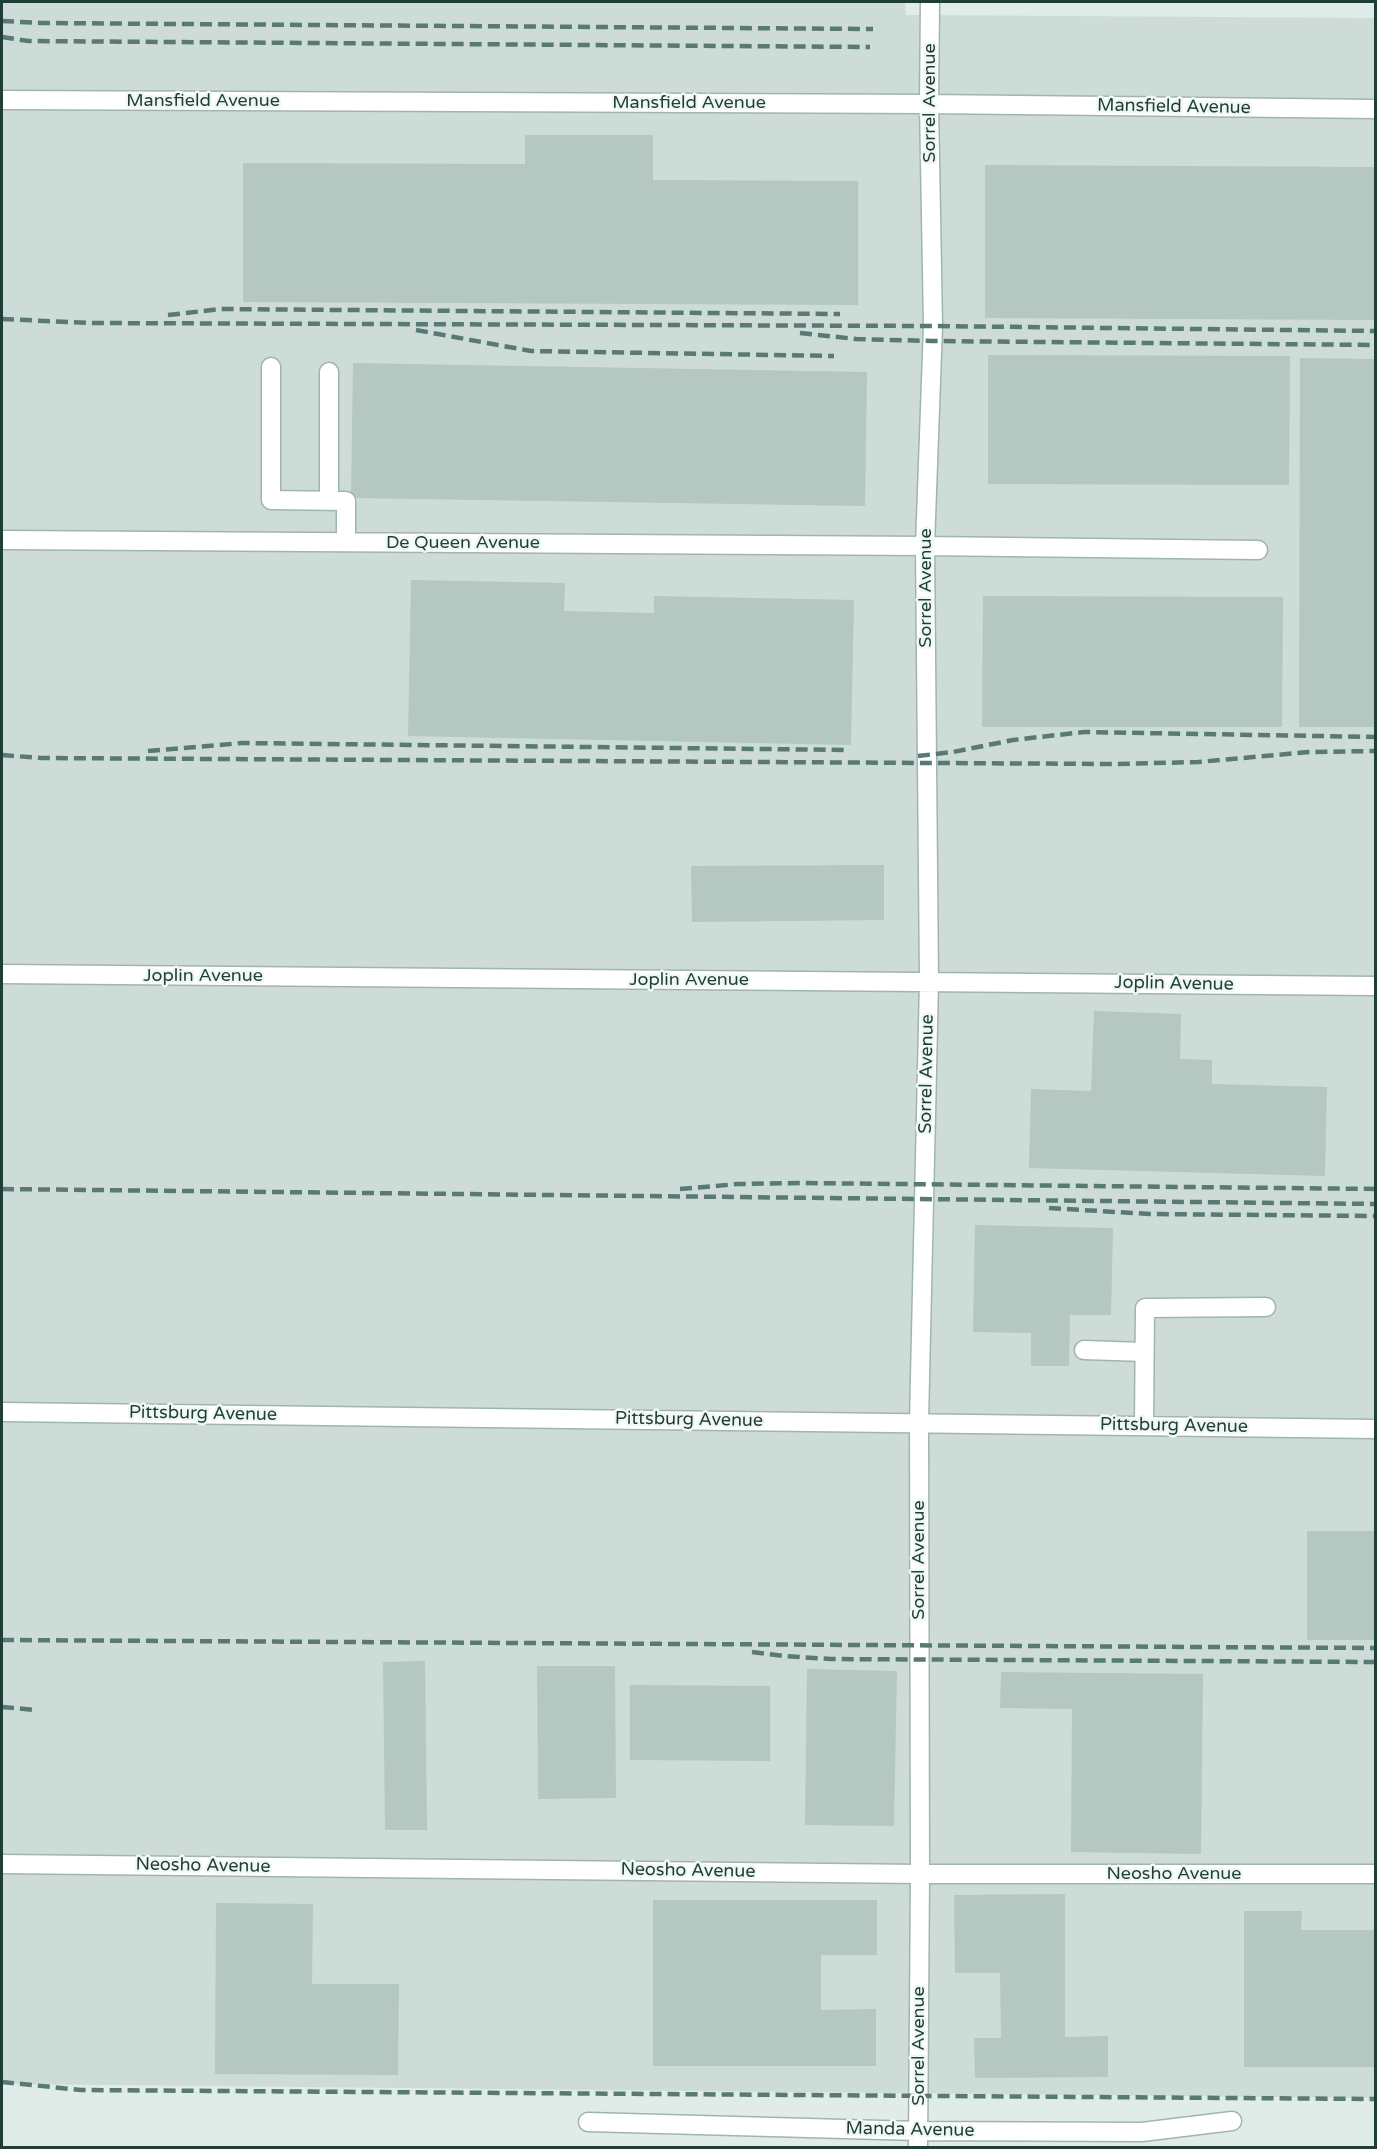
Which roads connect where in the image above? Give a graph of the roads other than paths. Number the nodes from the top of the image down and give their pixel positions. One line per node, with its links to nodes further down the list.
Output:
1 (930, 2): 3 (street, Sorrel Avenue)
2 (2, 100): 3 (street, Mansfield Avenue)
3 (929, 104): 4 (street, Mansfield Avenue); 10 (street, Sorrel Avenue)
4 (1376, 109)
5 (271, 367): 7 (street)
6 (329, 372): 7 (street)
7 (329, 501): 9 (street)
8 (2, 540): 9 (street, De Queen Avenue)
9 (346, 542): 10 (street, De Queen Avenue)
10 (925, 546): 11 (street, De Queen Avenue); 13 (street, Sorrel Avenue)
11 (1258, 550)
12 (2, 974): 13 (street, Joplin Avenue)
13 (929, 982): 14 (street, Joplin Avenue); 19 (street, Sorrel Avenue)
14 (1376, 986)
15 (1266, 1307): 17 (street)
16 (1084, 1350): 17 (street)
17 (1144, 1352): 20 (street)
18 (2, 1412): 19 (street, Pittsburg Avenue)
19 (919, 1422): 20 (street, Pittsburg Avenue); 23 (street, Sorrel Avenue)
20 (1144, 1425): 21 (street, Pittsburg Avenue)
21 (1376, 1429)
22 (2, 1864): 23 (street, Neosho Avenue)
23 (920, 1874): 24 (street, Neosho Avenue); 27 (street, Sorrel Avenue)
24 (1376, 1874)
25 (1232, 2121): 27 (street, Manda Avenue)
26 (588, 2122): 27 (street, Manda Avenue)
27 (918, 2139)

